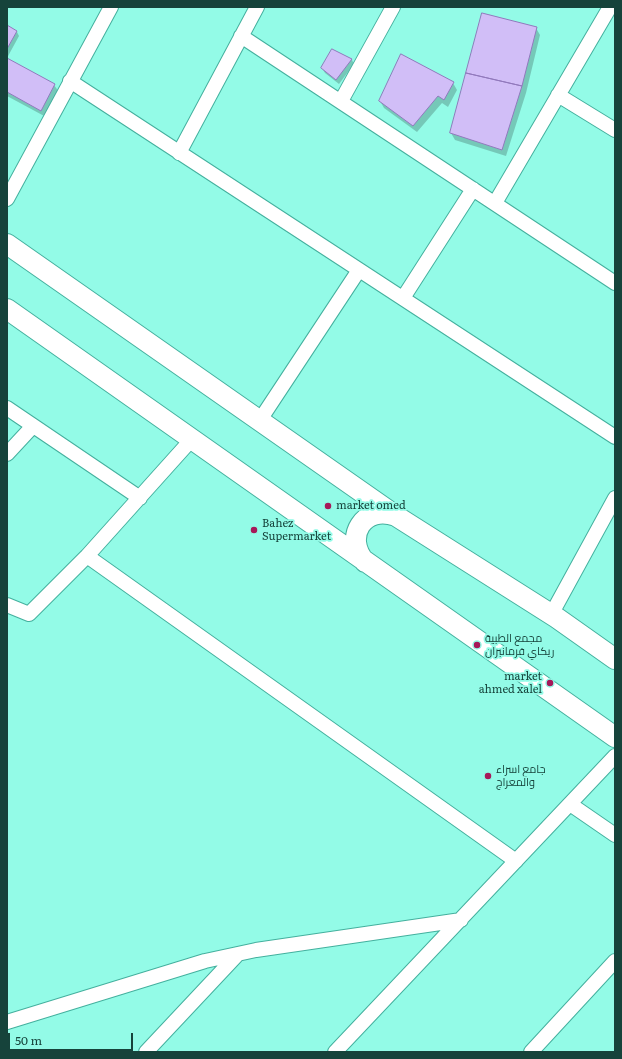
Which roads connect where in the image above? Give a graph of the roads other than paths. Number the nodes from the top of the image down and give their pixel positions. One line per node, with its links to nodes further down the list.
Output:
1 (111, 7): 6 (street)
2 (257, 7): 5 (street)
3 (393, 7): 8 (street)
4 (610, 7): 7 (street)
5 (242, 36): 8 (street); 10 (street)
6 (70, 81): 10 (street); 12 (street)
7 (558, 96): 9 (street); 13 (street)
8 (341, 101): 11 (street)
9 (615, 130)
10 (178, 153): 15 (street)
11 (473, 189): 13 (street); 17 (street)
12 (7, 199)
13 (495, 203): 16 (street)
14 (7, 244): 20 (street)
15 (359, 270): 17 (street); 20 (street)
16 (615, 283)
17 (403, 298): 22 (street)
18 (7, 309): 23 (street)
19 (7, 408): 21 (street)
20 (260, 420): 27 (street)
21 (33, 426): 24 (street); 25 (street)
22 (615, 437)
23 (192, 439): 25 (street); 29 (street)
24 (7, 454)
25 (140, 498): 28 (street)
26 (615, 498): 31 (street)
27 (396, 516): 29 (street); 31 (street)
28 (87, 556): 30 (street); 37 (street)
29 (365, 562): 33 (street)
30 (7, 605)
31 (551, 615): 32 (street)
32 (615, 659)
33 (615, 737)
34 (615, 756): 35 (street)
35 (570, 804): 36 (street); 37 (street)
36 (615, 836)
37 (516, 861): 38 (street)
38 (461, 920): 39 (street); 43 (street)
39 (238, 954): 41 (street); 42 (street)
40 (615, 961): 44 (street)
41 (7, 1022)
42 (146, 1052)
43 (334, 1052)
44 (531, 1052)

